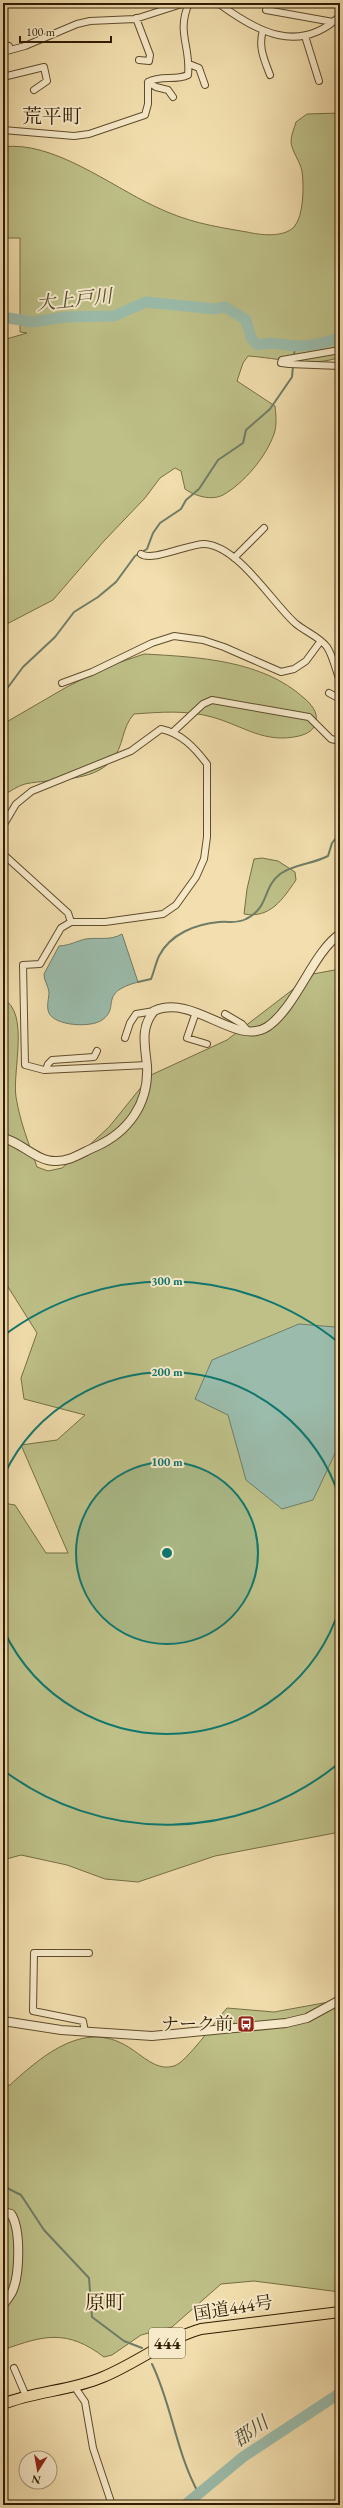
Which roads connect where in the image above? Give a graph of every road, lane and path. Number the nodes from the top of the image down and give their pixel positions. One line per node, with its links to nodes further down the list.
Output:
1 (185, 3): 6 (street)
2 (189, 3): 14 (street)
3 (218, 3): 8 (street)
4 (268, 3): 7 (street)
5 (340, 16): 7 (street)
6 (136, 18): 11 (street); 13 (street)
7 (334, 22): 9 (street)
8 (263, 30): 9 (street); 15 (street)
9 (305, 36): 17 (street)
10 (3, 45): 11 (street)
11 (10, 50): 12 (street)
12 (3, 52)
13 (138, 60)
14 (189, 64): 18 (street); 19 (street)
15 (270, 75)
16 (3, 77): 20 (street)
17 (319, 81)
18 (148, 82): 21 (street); 22 (street)
19 (205, 85)
20 (34, 90)
21 (173, 97)
22 (3, 130)
23 (340, 350): 24 (street)
24 (340, 366)
25 (264, 528): 27 (street)
26 (141, 554): 27 (street)
27 (234, 558): 28 (street)
28 (320, 642): 29 (street); 30 (street)
29 (340, 681)
30 (62, 683)
31 (329, 693): 32 (street)
32 (340, 699)
33 (173, 732): 34 (street); 35 (street); 37 (street)
34 (340, 741)
35 (3, 826)
36 (3, 854): 37 (street)
37 (71, 922): 47 (street)
38 (340, 934): 42 (street)
39 (154, 1010): 40 (street); 43 (street); 46 (street)
40 (196, 1012): 42 (street); 44 (street)
41 (225, 1014): 42 (street)
42 (248, 1031)
43 (125, 1038)
44 (207, 1044)
45 (97, 1051): 47 (street)
46 (147, 1064): 47 (street); 48 (street)
47 (46, 1070)
48 (3, 1138)
49 (89, 1953): 52 (street)
50 (340, 2000): 52 (street)
51 (3, 2021): 52 (street)
52 (86, 2032)
53 (3, 2212): 54 (street)
54 (3, 2305)
55 (340, 2312): 57 (highway, 国道444号 / 444)
56 (14, 2368): 58 (street)
57 (74, 2386): 58 (highway, 国道444号 / 444); 60 (street)
58 (26, 2396): 59 (highway, 国道444号 / 444)
59 (3, 2404)
60 (112, 2505)

